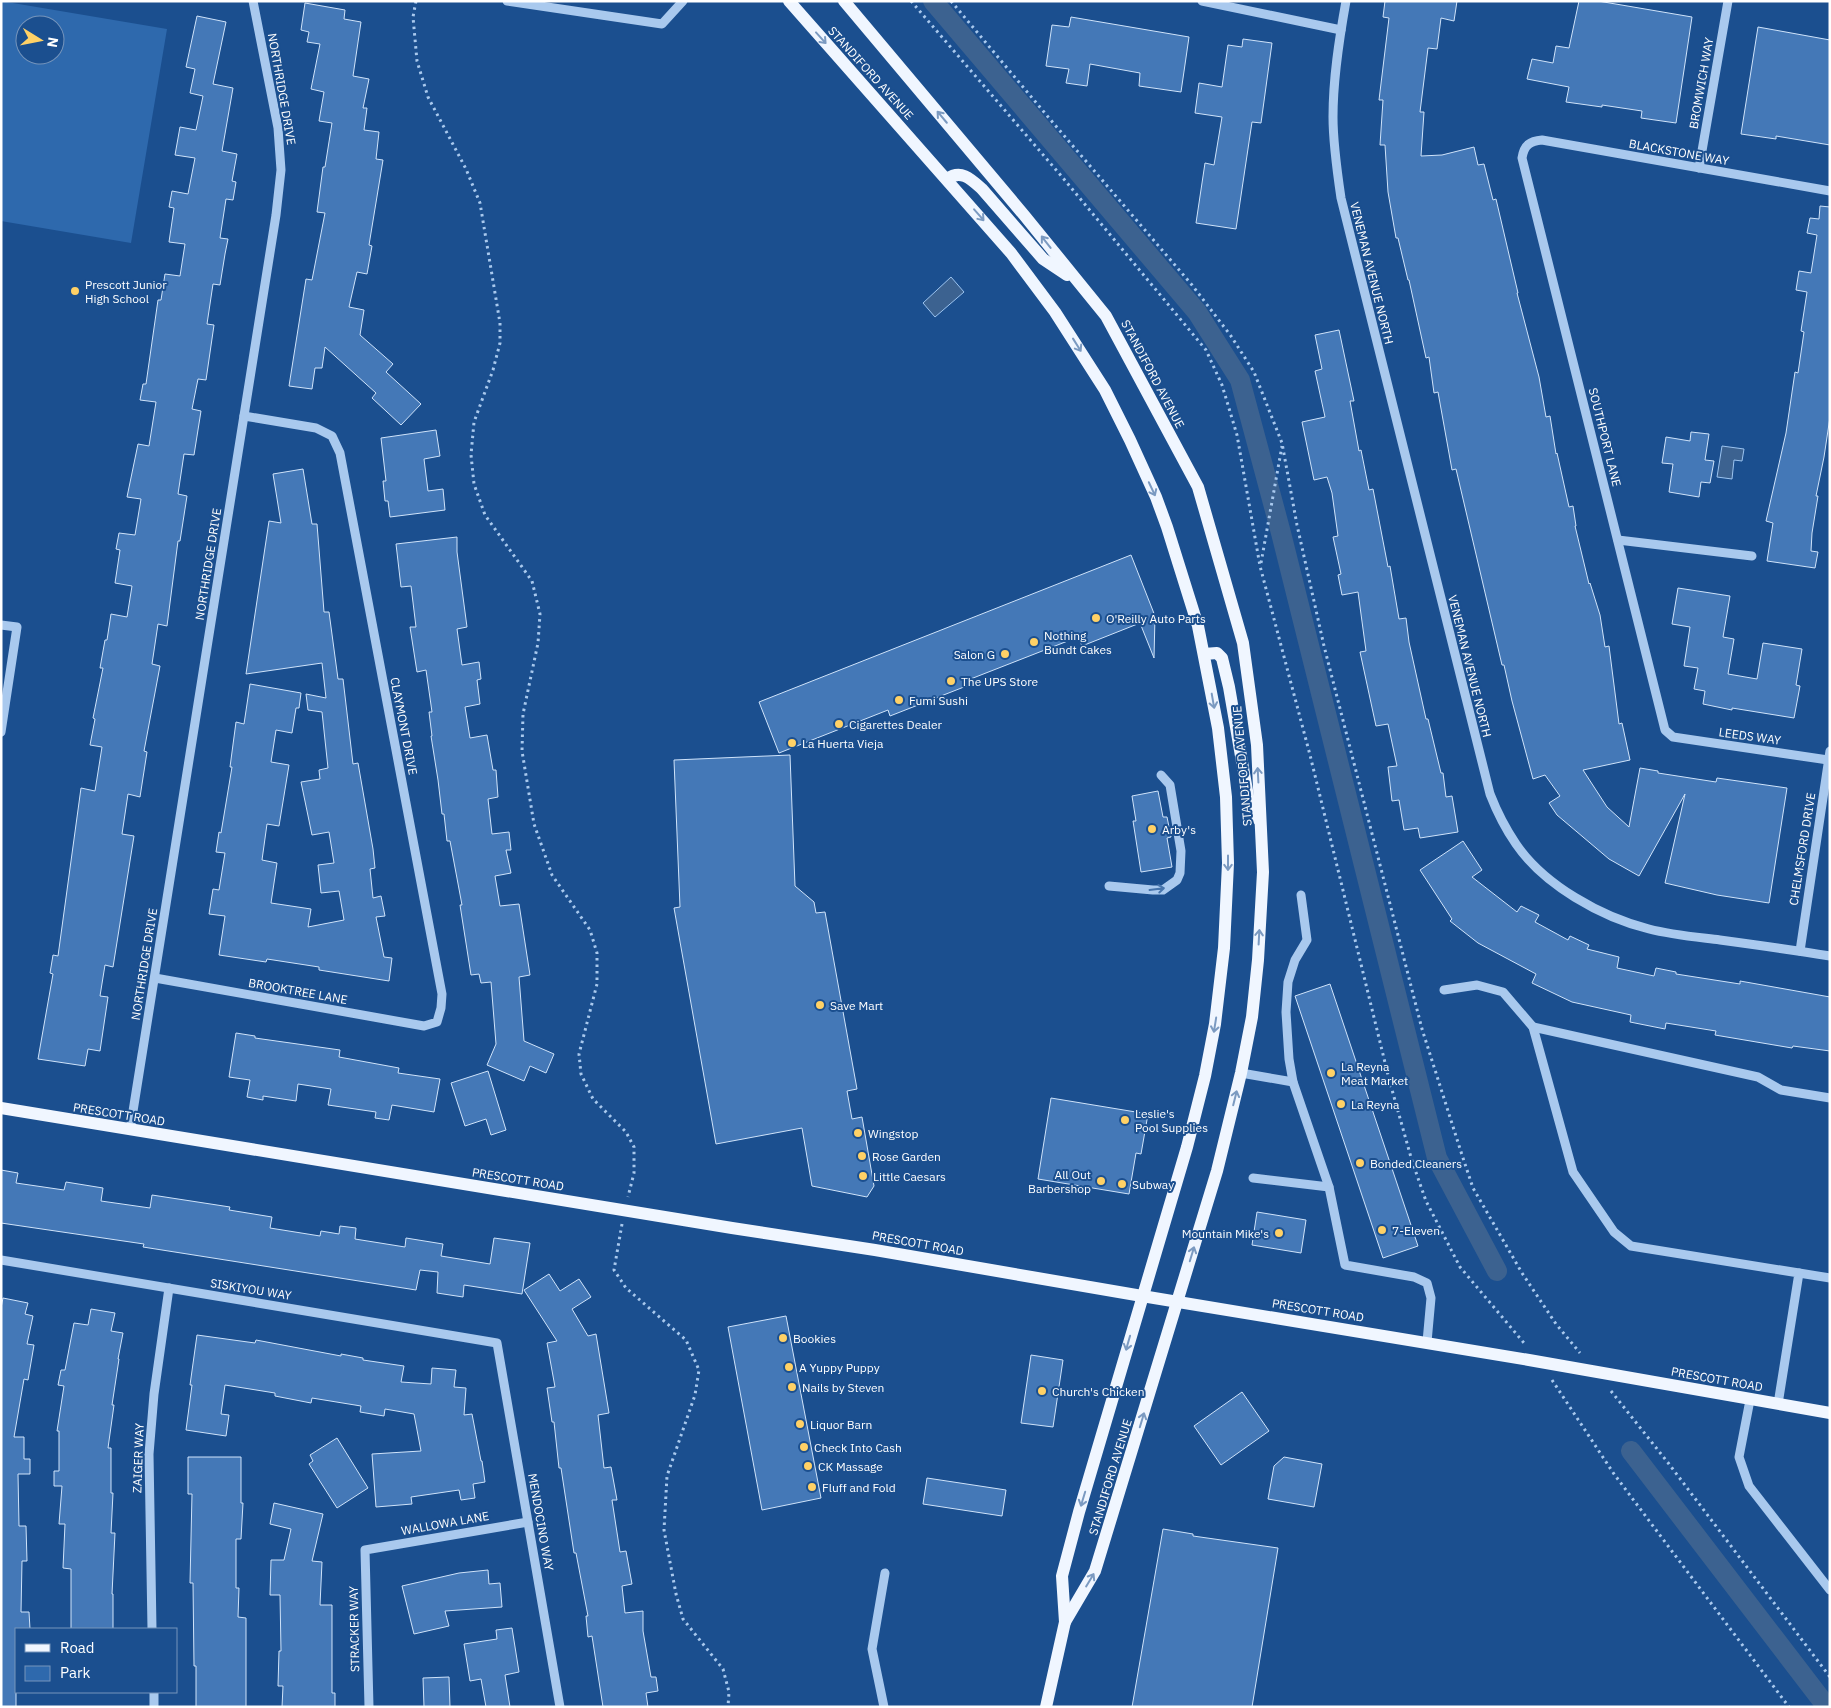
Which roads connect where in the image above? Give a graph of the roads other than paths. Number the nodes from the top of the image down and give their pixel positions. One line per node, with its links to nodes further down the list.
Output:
1 (253, 1): 15 (street, NORTHRIDGE DRIVE)
2 (507, 1): 3 (street)
3 (683, 1)
4 (789, 1): 12 (main road, STANDIFORD AVENUE, one-way to 12)
5 (844, 1): 14 (main road, STANDIFORD AVENUE, one-way to 5)
6 (1202, 1): 9 (street)
7 (1346, 1): 9 (street, VENEMAN AVENUE NORTH)
8 (1728, 1): 11 (street, BROMWICH WAY)
9 (1341, 30): 27 (street, VENEMAN AVENUE NORTH)
10 (1526, 146): 11 (street, BLACKSTONE WAY); 16 (street, SOUTHPORT LANE)
11 (1699, 168): 13 (street, BLACKSTONE WAY)
12 (947, 179): 14 (main road); 19 (main road, STANDIFORD AVENUE, one-way to 19)
13 (1830, 191)
14 (1076, 280): 24 (main road, STANDIFORD AVENUE, one-way to 14)
15 (244, 416): 29 (street, NORTHRIDGE DRIVE); 31 (street, CLAYMONT DRIVE)
16 (1618, 540): 17 (street); 21 (street, SOUTHPORT LANE)
17 (1752, 556)
18 (1, 625): 20 (street)
19 (1204, 654): 24 (main road); 44 (main road, STANDIFORD AVENUE, one-way to 44)
20 (1, 732)
21 (1669, 734): 22 (street, LEEDS WAY)
22 (1829, 756): 27 (street, CHELMSFORD DRIVE)
23 (1161, 775): 25 (street, one-way to 23)
24 (1261, 824): 33 (main road, STANDIFORD AVENUE, one-way to 24)
25 (1109, 886)
26 (1301, 895): 34 (street)
27 (1800, 951): 28 (street, VENEMAN AVENUE NORTH)
28 (1830, 956)
29 (155, 978): 31 (street, BROOKTREE LANE); 37 (street, NORTHRIDGE DRIVE)
30 (1444, 990): 32 (street)
31 (437, 1022)
32 (1533, 1027): 35 (street); 41 (street)
33 (1241, 1073): 34 (street); 45 (main road, STANDIFORD AVENUE, one-way to 33)
34 (1293, 1082): 39 (street)
35 (1830, 1098)
36 (1, 1108): 37 (main road, PRESCOTT ROAD)
37 (130, 1130): 44 (main road, PRESCOTT ROAD)
38 (1253, 1178): 39 (street)
39 (1329, 1187): 46 (street)
40 (1, 1260): 43 (street, SISKIYOU WAY)
41 (1799, 1273): 42 (street); 49 (street)
42 (1830, 1278)
43 (169, 1288): 47 (street, SISKIYOU WAY); 56 (street, ZAIGER WAY)
44 (1142, 1296): 45 (main road, PRESCOTT ROAD); 55 (main road, STANDIFORD AVENUE, one-way to 55)
45 (1178, 1301): 46 (main road, PRESCOTT ROAD); 55 (main road, STANDIFORD AVENUE, one-way to 45)
46 (1427, 1342): 48 (main road, PRESCOTT ROAD)
47 (497, 1343): 51 (street, MENDOCINO WAY)
48 (1750, 1400): 49 (main road, PRESCOTT ROAD); 54 (street)
49 (1778, 1404): 50 (main road, PRESCOTT ROAD)
50 (1830, 1413)
51 (528, 1522): 52 (street, WALLOWA LANE); 60 (street, MENDOCINO WAY)
52 (365, 1550): 59 (street, STRACKER WAY)
53 (884, 1573): 61 (street)
54 (1830, 1590)
55 (1065, 1622): 62 (main road, STANDIFORD AVENUE)
56 (152, 1628)
57 (154, 1693): 58 (street)
58 (154, 1707)
59 (368, 1707)
60 (560, 1707)
61 (884, 1707)
62 (1046, 1707)

